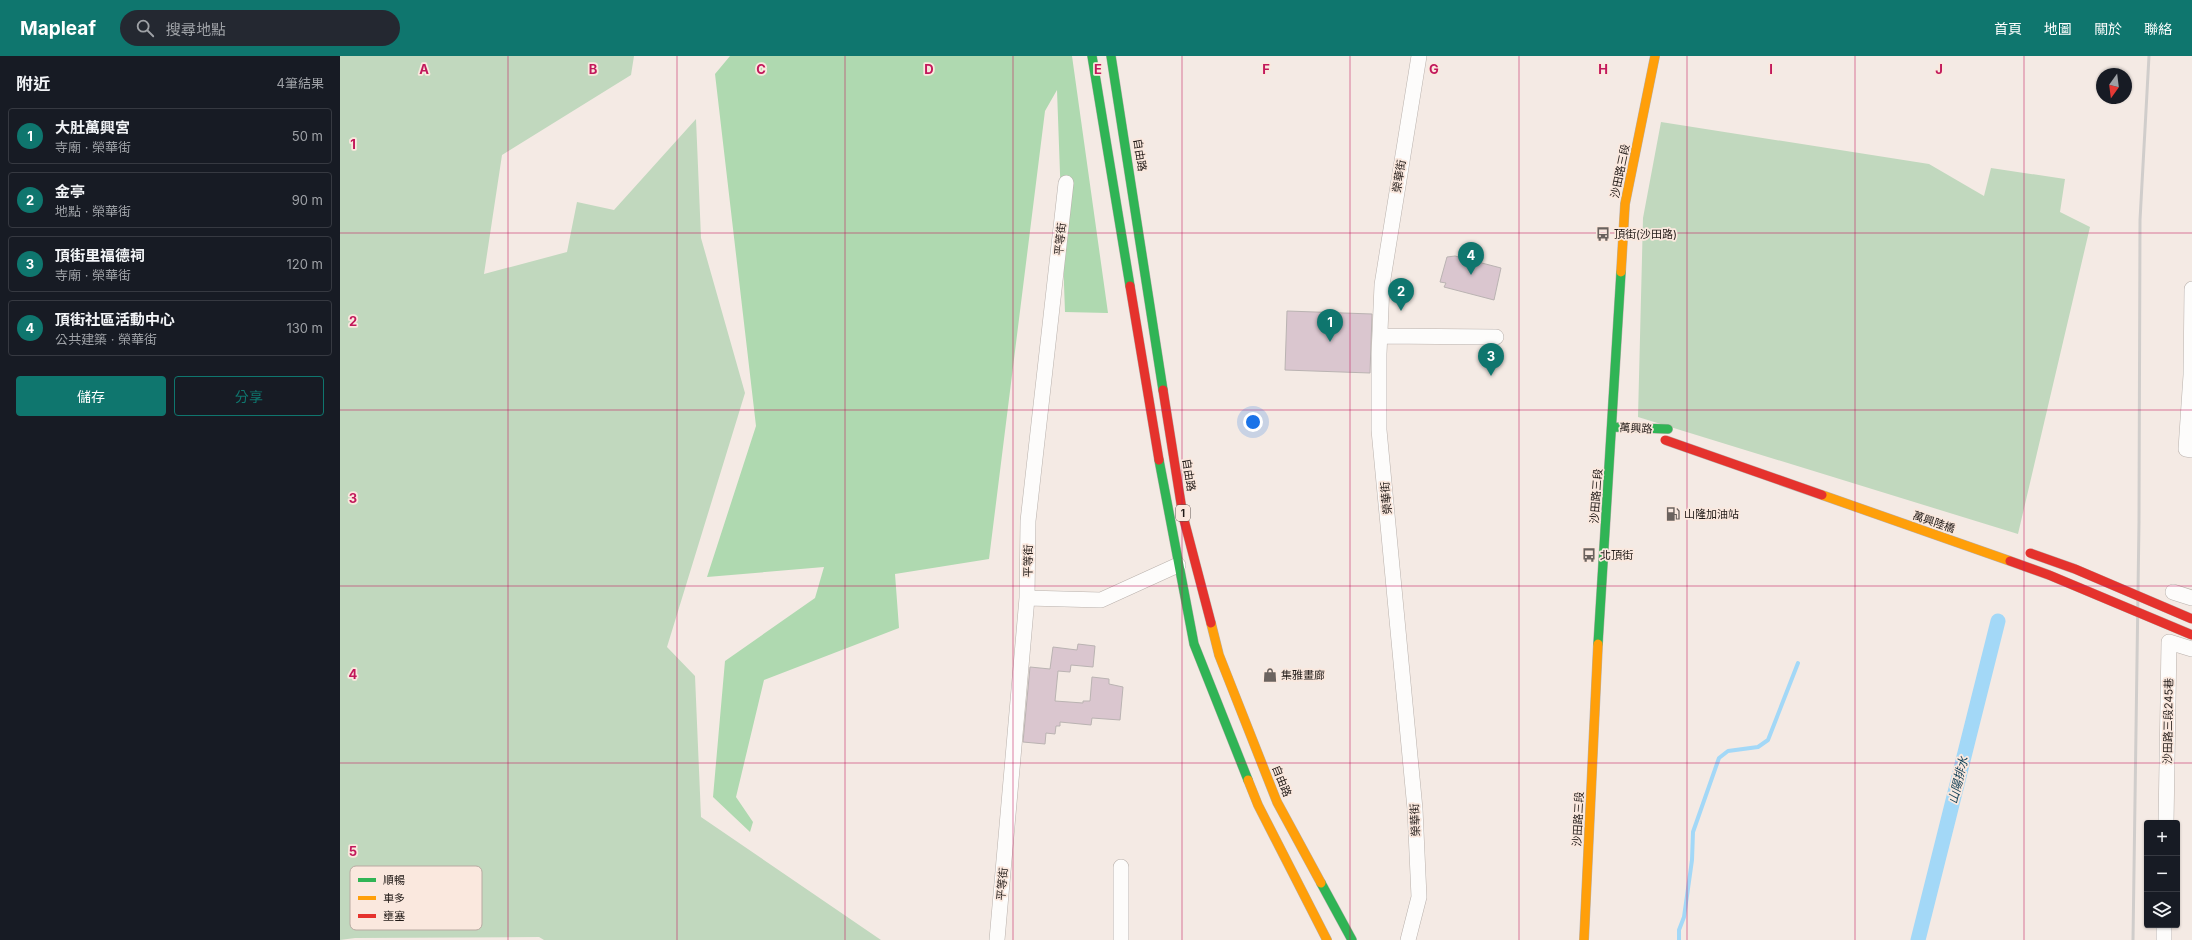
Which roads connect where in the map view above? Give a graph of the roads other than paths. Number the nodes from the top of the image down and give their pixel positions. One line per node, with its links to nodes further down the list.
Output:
1 (1092, 56): 15 (main road, 1)
2 (1112, 56): 22 (main road, 自由路 / 1)
3 (1419, 56): 8 (street, 榮華街)
4 (1655, 56): 10 (main road, 沙田路三段)
5 (1066, 183): 17 (street, 平等街)
6 (2192, 289): 7 (street)
7 (2192, 321): 13 (street)
8 (1380, 336): 9 (street); 31 (street, 榮華街)
9 (1496, 337)
10 (1612, 427): 11 (main road, 萬興路); 12 (main road, 萬興路); 32 (main road, 沙田路三段)
11 (1672, 431)
12 (1665, 440): 20 (main road, 萬興陸橋, bridge)
13 (2189, 450)
14 (2022, 550): 19 (main road, bridge)
15 (1178, 565): 17 (street); 23 (main road, 1)
16 (2173, 592): 18 (street)
17 (1027, 598): 27 (street, 平等街)
18 (2192, 598)
19 (2192, 619)
20 (2192, 635)
21 (2192, 649): 24 (street, 沙田路三段245巷)
22 (1266, 772): 23 (main road); 30 (main road, 自由路 / 1)
23 (1247, 778): 29 (main road, 1)
24 (2166, 820)
25 (1121, 867): 28 (street)
26 (2164, 928): 33 (street)
27 (997, 940)
28 (1121, 940)
29 (1327, 940)
30 (1352, 940)
31 (1408, 940)
32 (1584, 940)
33 (2164, 940)

